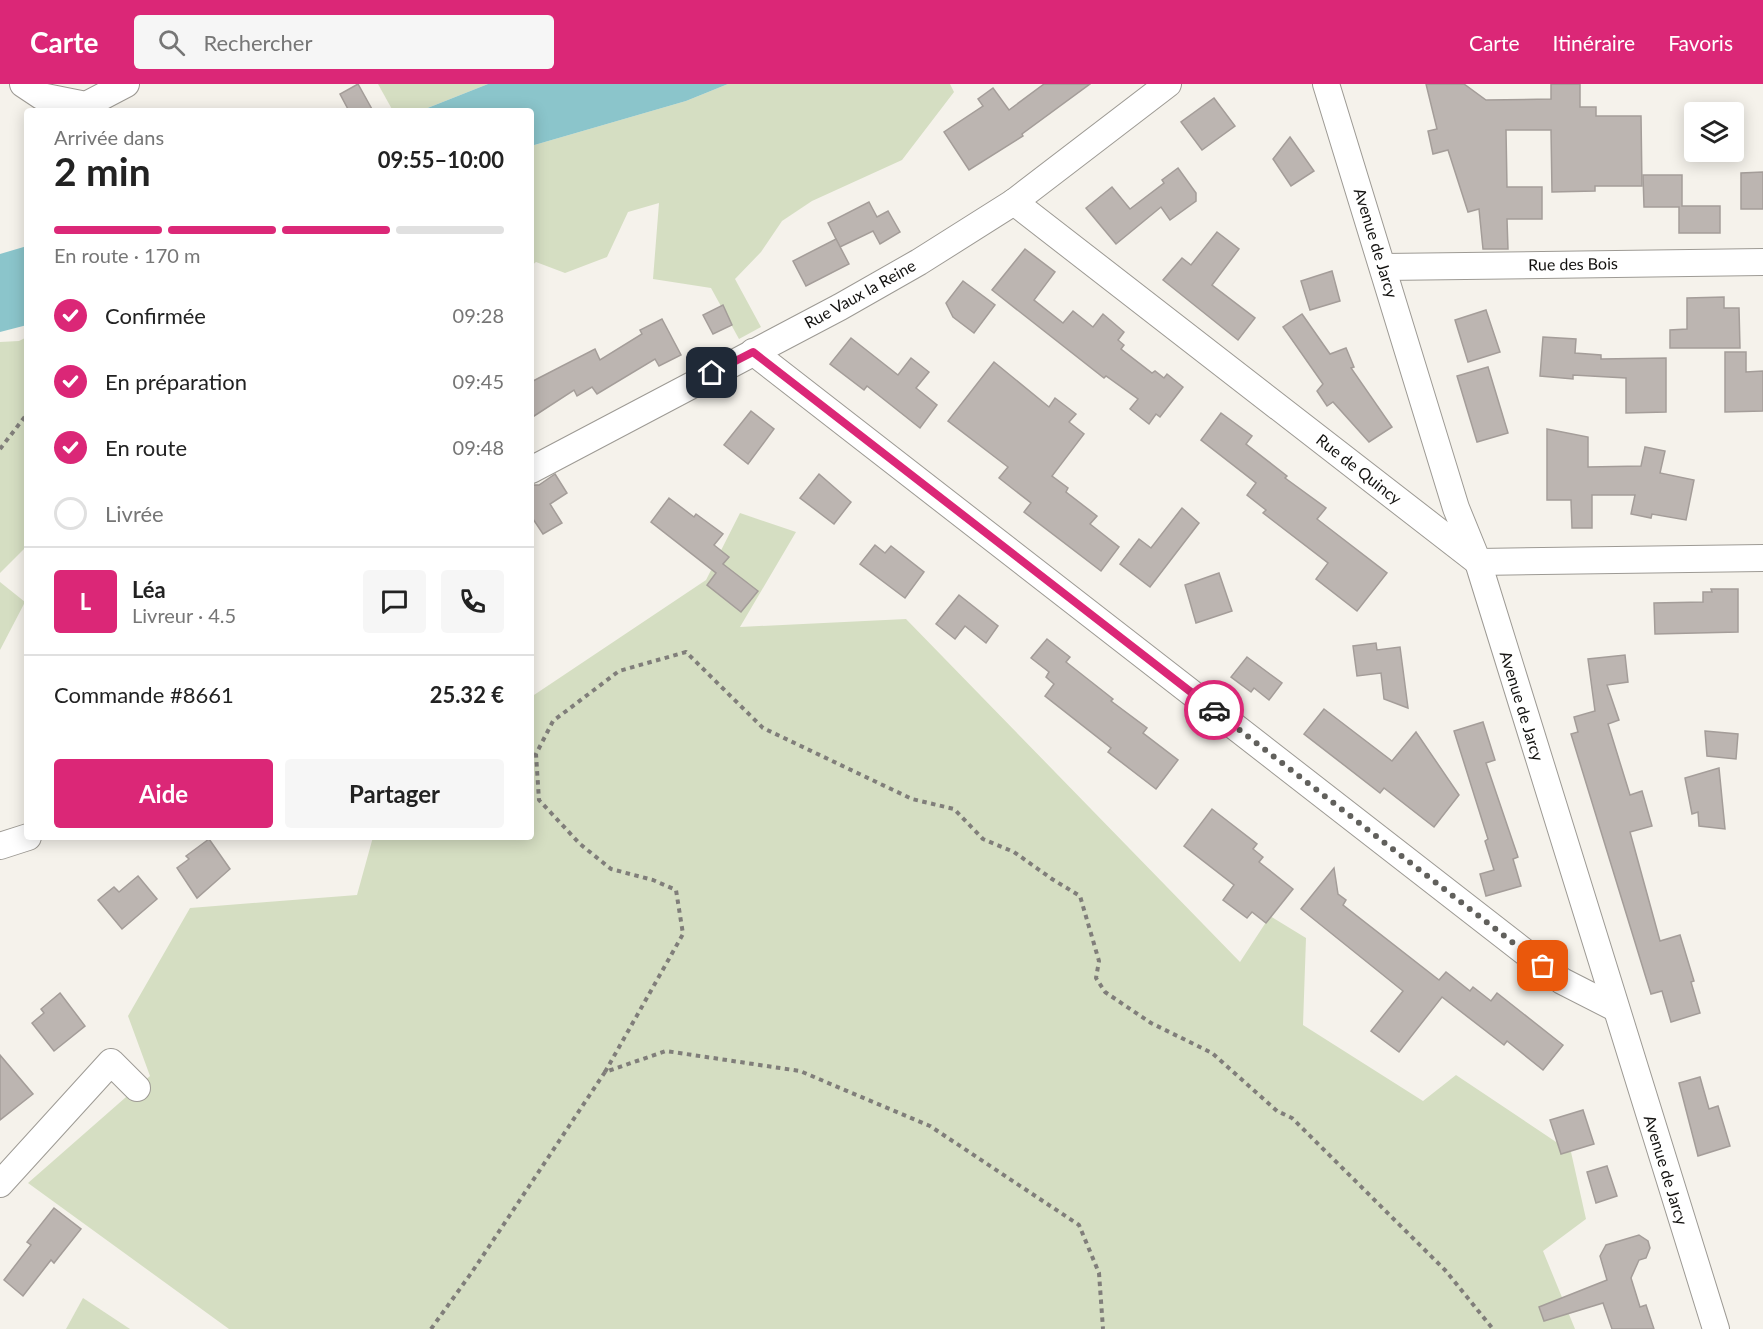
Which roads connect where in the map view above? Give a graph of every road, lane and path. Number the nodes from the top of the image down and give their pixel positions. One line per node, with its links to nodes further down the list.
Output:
1 (23, 84): 2 (street)
2 (126, 84)
3 (1168, 84): 5 (street, Rue Vaux la Reine)
4 (1326, 84): 7 (street, Avenue de Jarcy)
5 (1014, 202): 8 (street, Rue Vaux la Reine); 13 (street, Rue de Quincy)
6 (1763, 262): 7 (street, Rue des Bois)
7 (1384, 267): 13 (street, Avenue de Jarcy)
8 (753, 352): 11 (street, Rue Vaux la Reine); 16 (street)
9 (24, 418): 10 (path)
10 (0, 449)
11 (534, 468)
12 (1763, 558): 13 (street)
13 (1478, 562): 16 (street, Avenue de Jarcy)
14 (24, 838): 15 (street)
15 (0, 846)
16 (1615, 1008): 23 (street, Avenue de Jarcy)
17 (605, 1071): 20 (path); 21 (path); 22 (path)
18 (137, 1088): 19 (street)
19 (0, 1184)
20 (431, 1329)
21 (1103, 1329)
22 (1493, 1329)
23 (1716, 1329)

